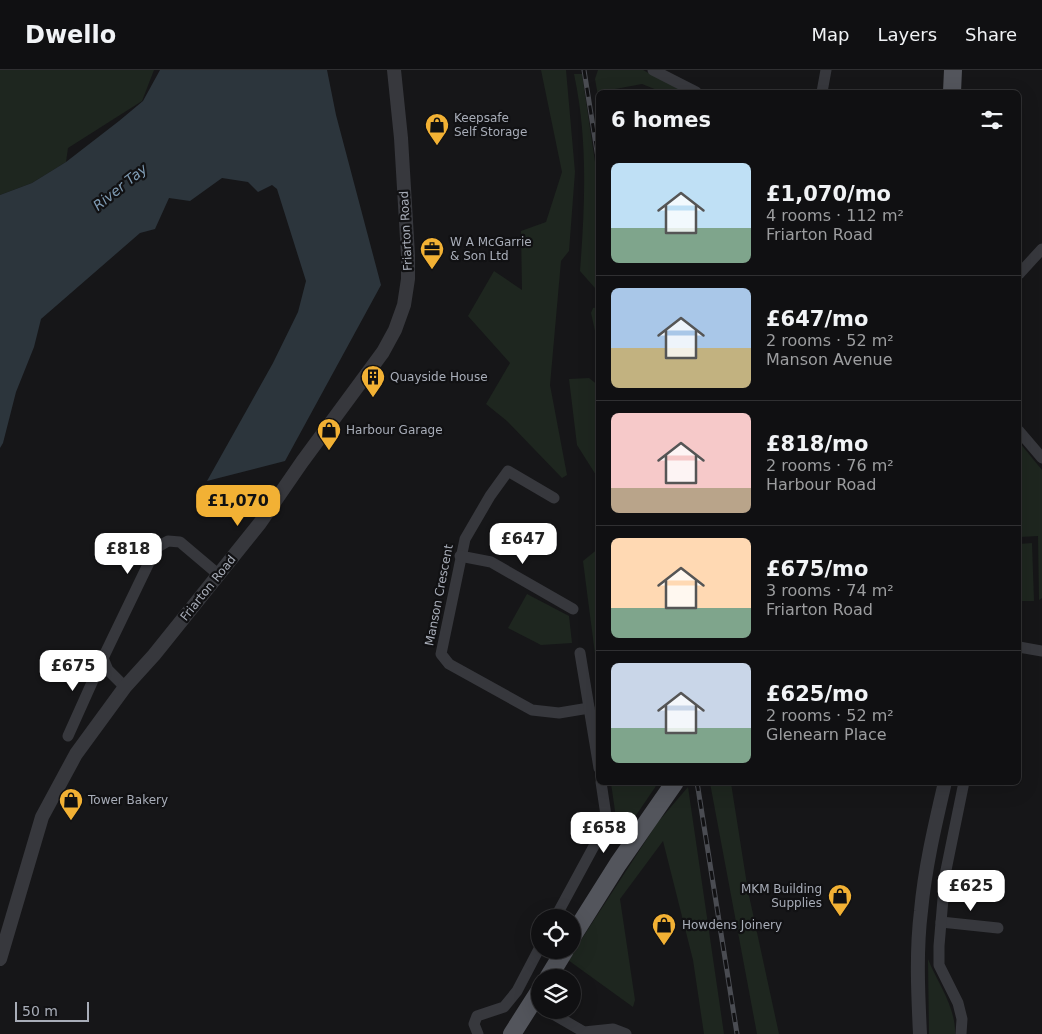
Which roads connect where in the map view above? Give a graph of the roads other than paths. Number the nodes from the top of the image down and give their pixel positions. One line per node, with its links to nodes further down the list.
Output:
1 (394, 70): 14 (street, Friarton Road)
2 (653, 70): 5 (street)
3 (826, 70): 6 (street)
4 (953, 70): 7 (main road)
5 (692, 90)
6 (822, 90)
7 (952, 90)
8 (1042, 249): 9 (street)
9 (1021, 272)
10 (1021, 433): 11 (street)
11 (1042, 458)
12 (554, 498): 13 (street, Manson Crescent)
13 (460, 556): 15 (street); 21 (street, Manson Crescent)
14 (219, 575): 19 (street); 20 (street, Friarton Road)
15 (573, 609)
16 (1021, 647): 17 (street)
17 (1042, 651)
18 (580, 653): 21 (street)
19 (102, 658): 20 (street); 22 (street)
20 (125, 687): 32 (street, Friarton Road)
21 (589, 708): 23 (street)
22 (68, 736)
23 (596, 750)
24 (601, 785): 28 (street)
25 (944, 785): 39 (street)
26 (963, 785): 29 (street)
27 (671, 787): 30 (main road)
28 (560, 909)
29 (941, 922): 31 (street); 40 (street)
30 (581, 924)
31 (998, 928)
32 (0, 959)
33 (533, 959): 36 (street)
34 (531, 1012): 37 (main road)
35 (565, 1019): 38 (street)
36 (478, 1034)
37 (512, 1034)
38 (626, 1034)
39 (920, 1034)
40 (961, 1034)

